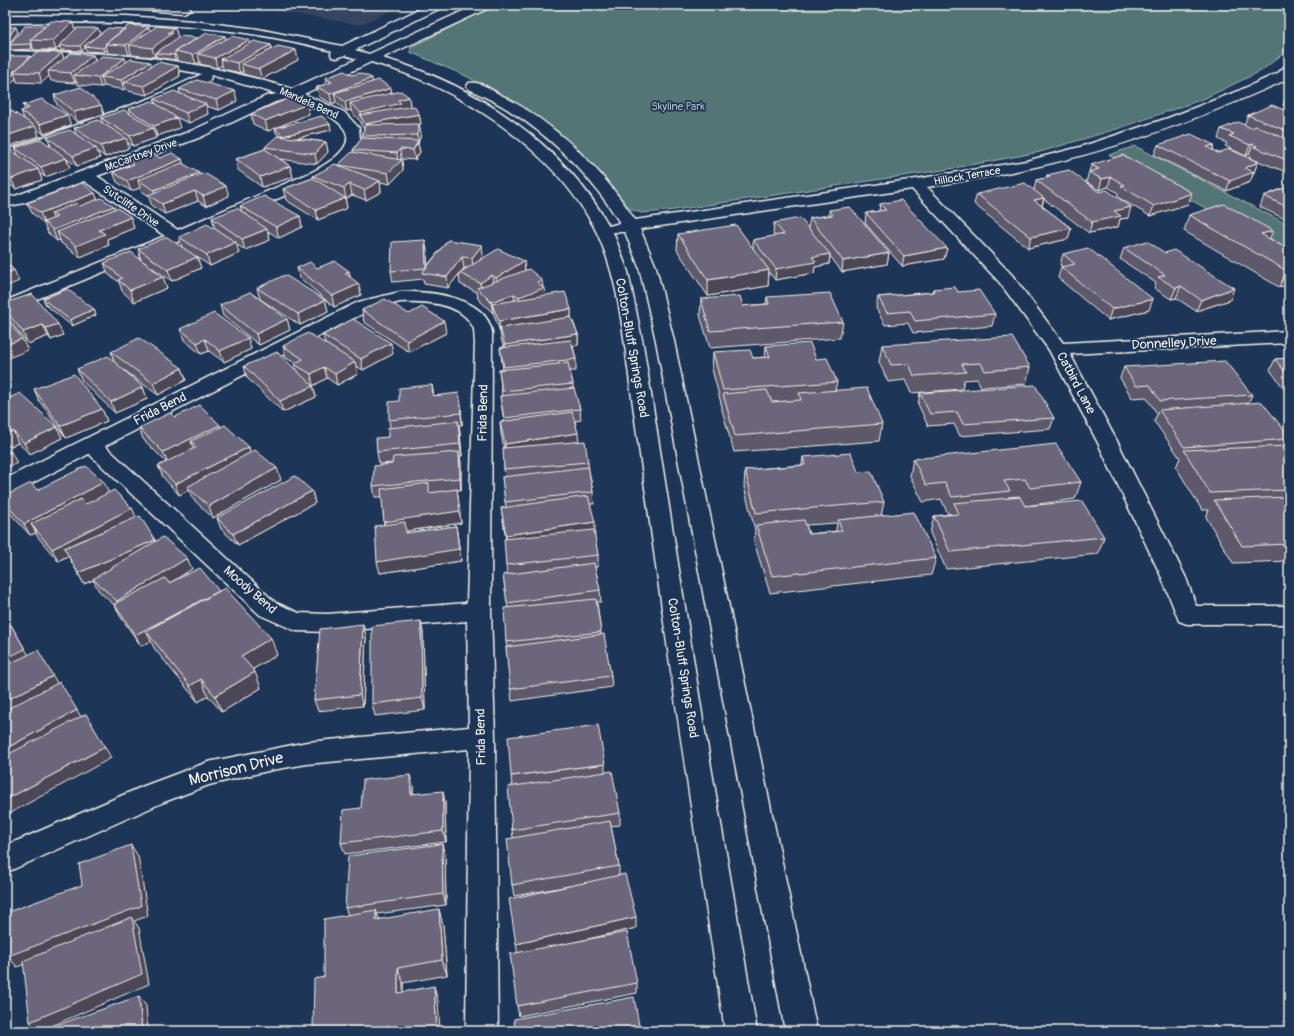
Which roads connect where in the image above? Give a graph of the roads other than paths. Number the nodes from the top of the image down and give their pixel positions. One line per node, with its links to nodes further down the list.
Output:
1 (131, 5): 4 (street)
2 (437, 5): 6 (street)
3 (485, 5): 8 (street)
4 (193, 10)
5 (5, 19): 7 (street, Colton-Bluff Springs Road)
6 (360, 45): 7 (street, Colton-Bluff Springs Road); 7 (street); 8 (street, Colton-Bluff Springs Road); 13 (street, McCartney Drive); 19 (street, Colton-Bluff Springs Road)
7 (342, 50): 10 (street)
8 (390, 50): 18 (street, Colton-Bluff Springs Road)
9 (5, 55): 11 (street, Mandela Bend)
10 (326, 61)
11 (213, 73): 13 (street, Mandela Bend); 14 (street)
12 (1287, 74): 16 (street, Hillock Terrace)
13 (282, 91): 15 (street, McCartney Drive); 20 (street, Mandela Bend)
14 (5, 156)
15 (85, 175): 17 (street, McCartney Drive); 20 (street, Sutcliffe Drive)
16 (916, 184): 18 (street, Hillock Terrace); 23 (street, Catbird Lane)
17 (6, 202)
18 (631, 226): 19 (street, Hillock Terrace); 32 (street, Colton-Bluff Springs Road)
19 (603, 230): 31 (street, Colton-Bluff Springs Road)
20 (177, 237): 21 (street, Mandela Bend)
21 (5, 307)
22 (1289, 337): 23 (street, Donnelley Drive)
23 (1058, 349): 27 (street, Catbird Lane)
24 (91, 444): 25 (street, Frida Bend); 26 (street, Moody Bend); 26 (street, Frida Bend)
25 (5, 488)
26 (478, 611): 28 (street, Frida Bend)
27 (1289, 615)
28 (482, 737): 29 (street, Morrison Drive); 30 (street, Frida Bend)
29 (5, 860)
30 (482, 1031)
31 (741, 1031)
32 (801, 1031)

